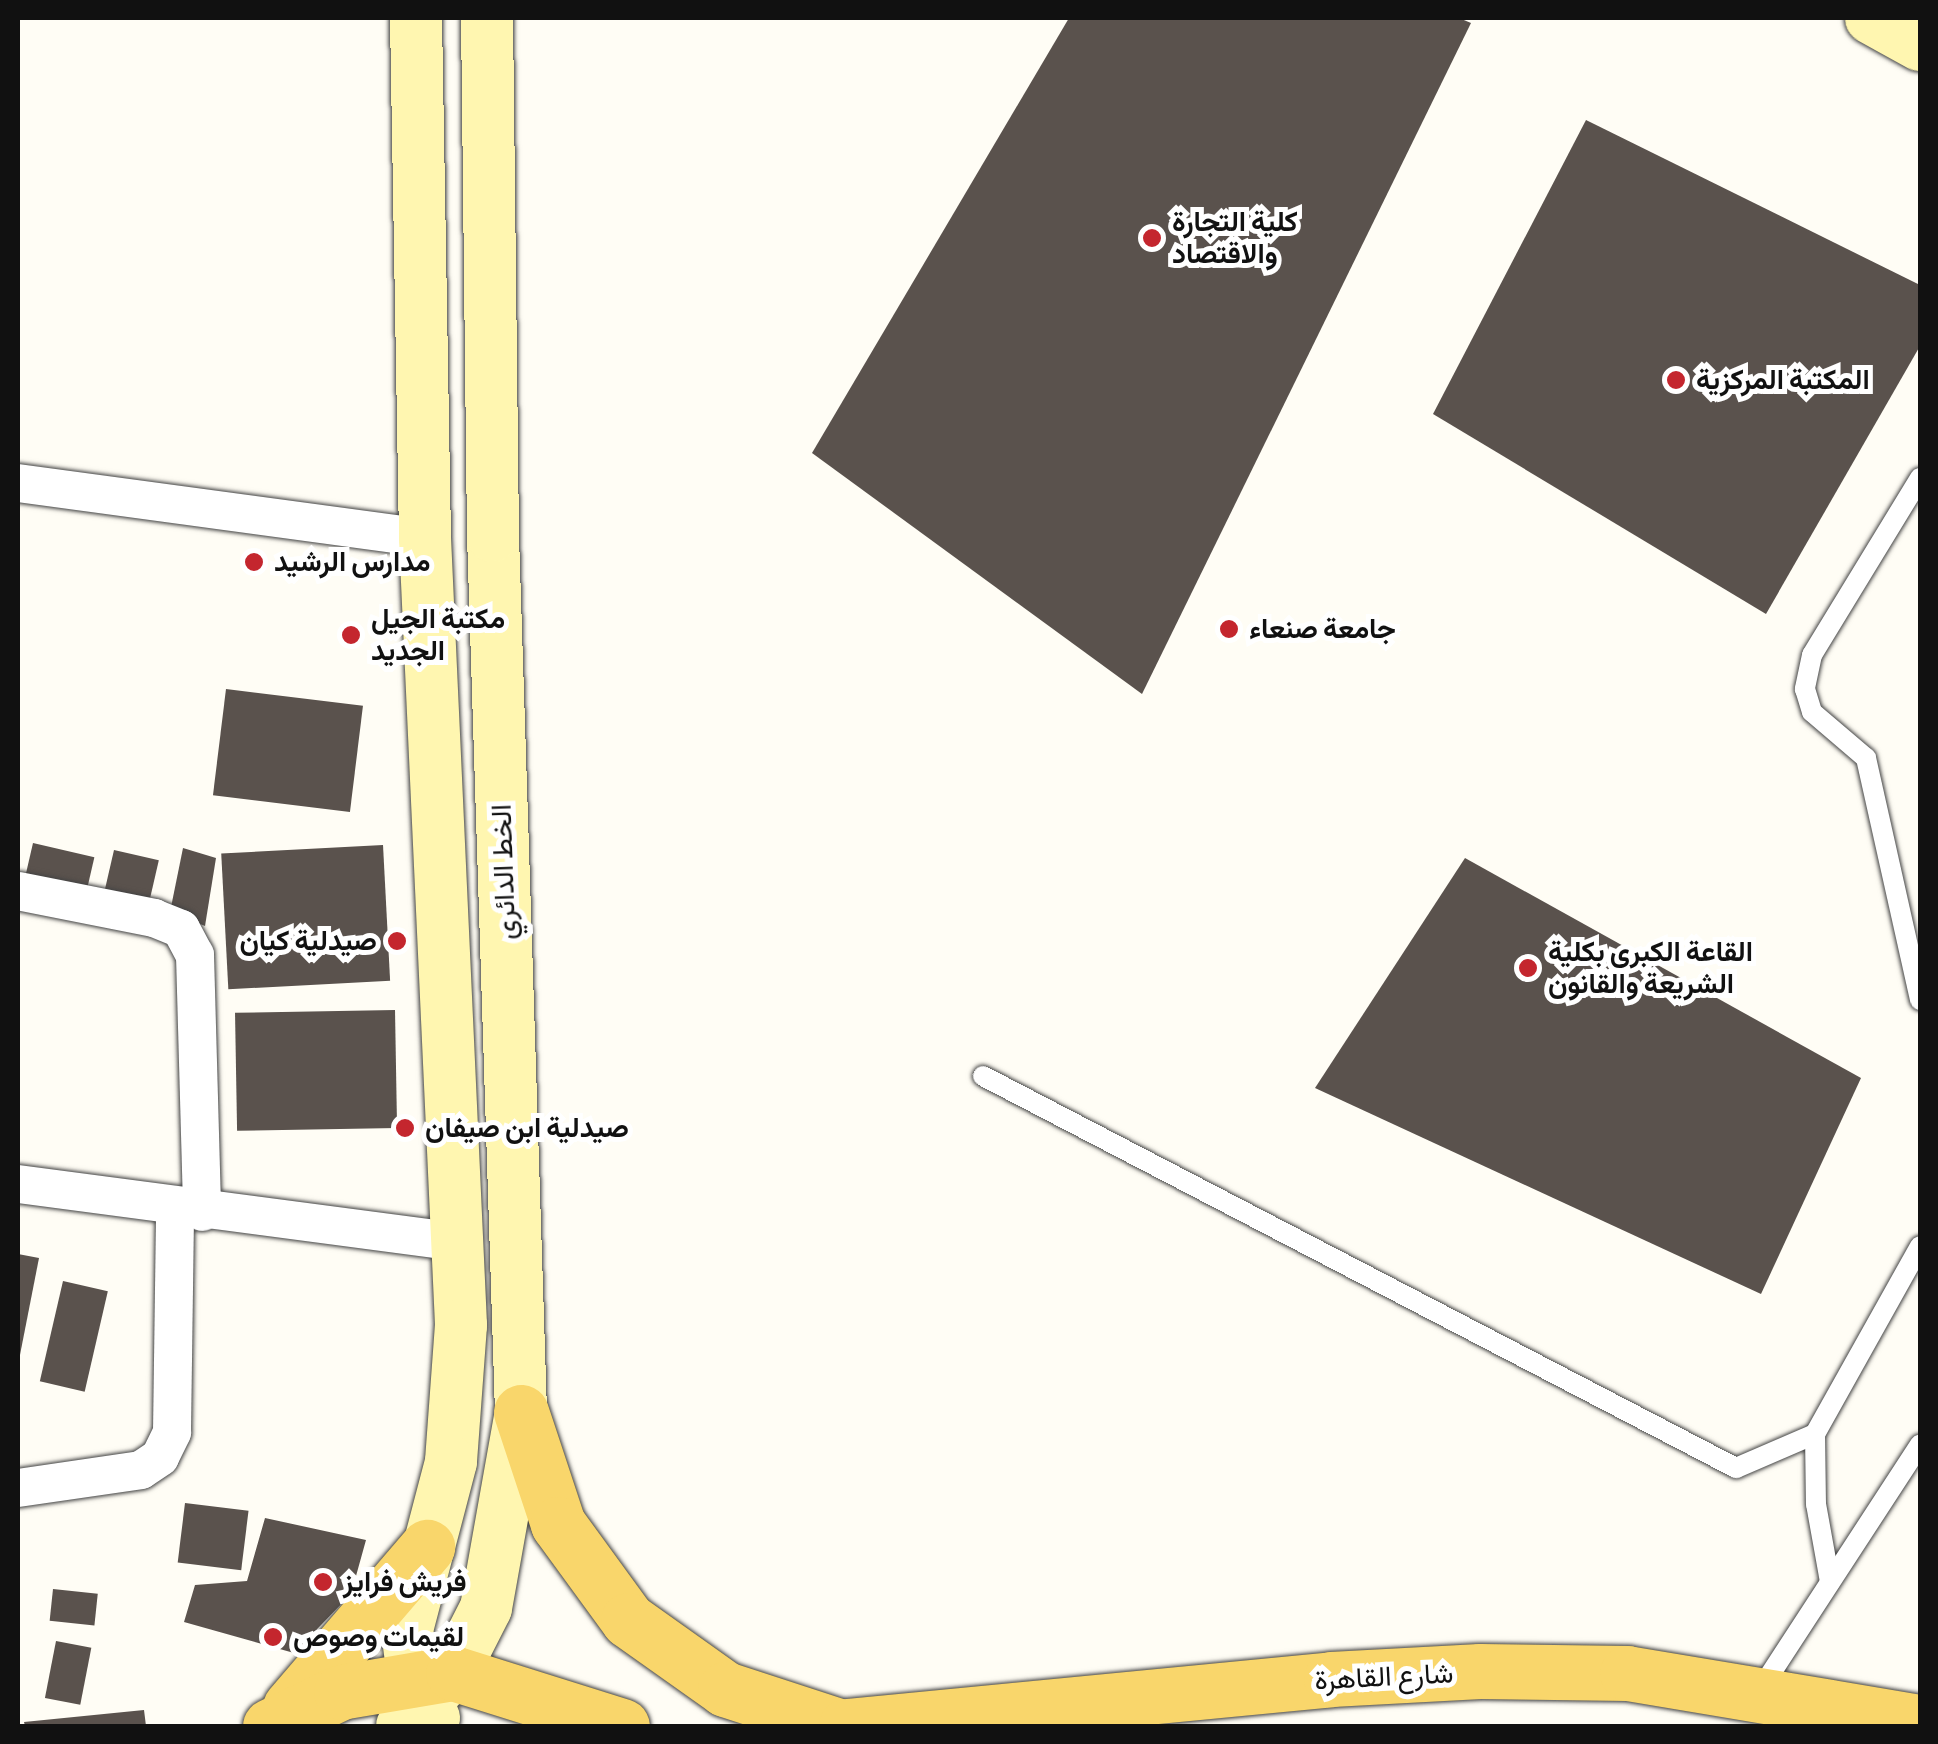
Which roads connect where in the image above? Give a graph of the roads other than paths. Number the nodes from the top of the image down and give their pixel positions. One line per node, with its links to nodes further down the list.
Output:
1 (416, 18): 8 (main road)
2 (486, 18): 7 (main road, الخط الدائري)
3 (1871, 18): 4 (main road)
4 (1920, 45)
5 (1920, 478): 10 (lane)
6 (18, 483): 8 (street)
7 (494, 536): 8 (main road); 16 (main road, الخط الدائري)
8 (425, 538): 14 (main road)
9 (18, 891): 13 (street)
10 (1920, 1000)
11 (983, 1076): 17 (lane)
12 (18, 1184): 13 (street)
13 (188, 1210): 14 (street); 19 (street)
14 (457, 1242): 20 (main road)
15 (1920, 1246): 17 (lane)
16 (521, 1412): 23 (main road, الخط الدائري); 28 (main road)
17 (1816, 1434): 21 (lane)
18 (1920, 1444): 21 (lane)
19 (18, 1488)
20 (427, 1547): 23 (main road); 26 (main road)
21 (1830, 1582): 22 (lane)
22 (1758, 1692): 24 (main road, شارع القاهرة); 25 (main road, شارع القاهرة)
23 (427, 1702): 26 (main road); 27 (main road)
24 (995, 1719): 29 (main road, شارع القاهرة)
25 (1920, 1722)
26 (272, 1725)
27 (622, 1726)
28 (838, 1726)
29 (846, 1726)

